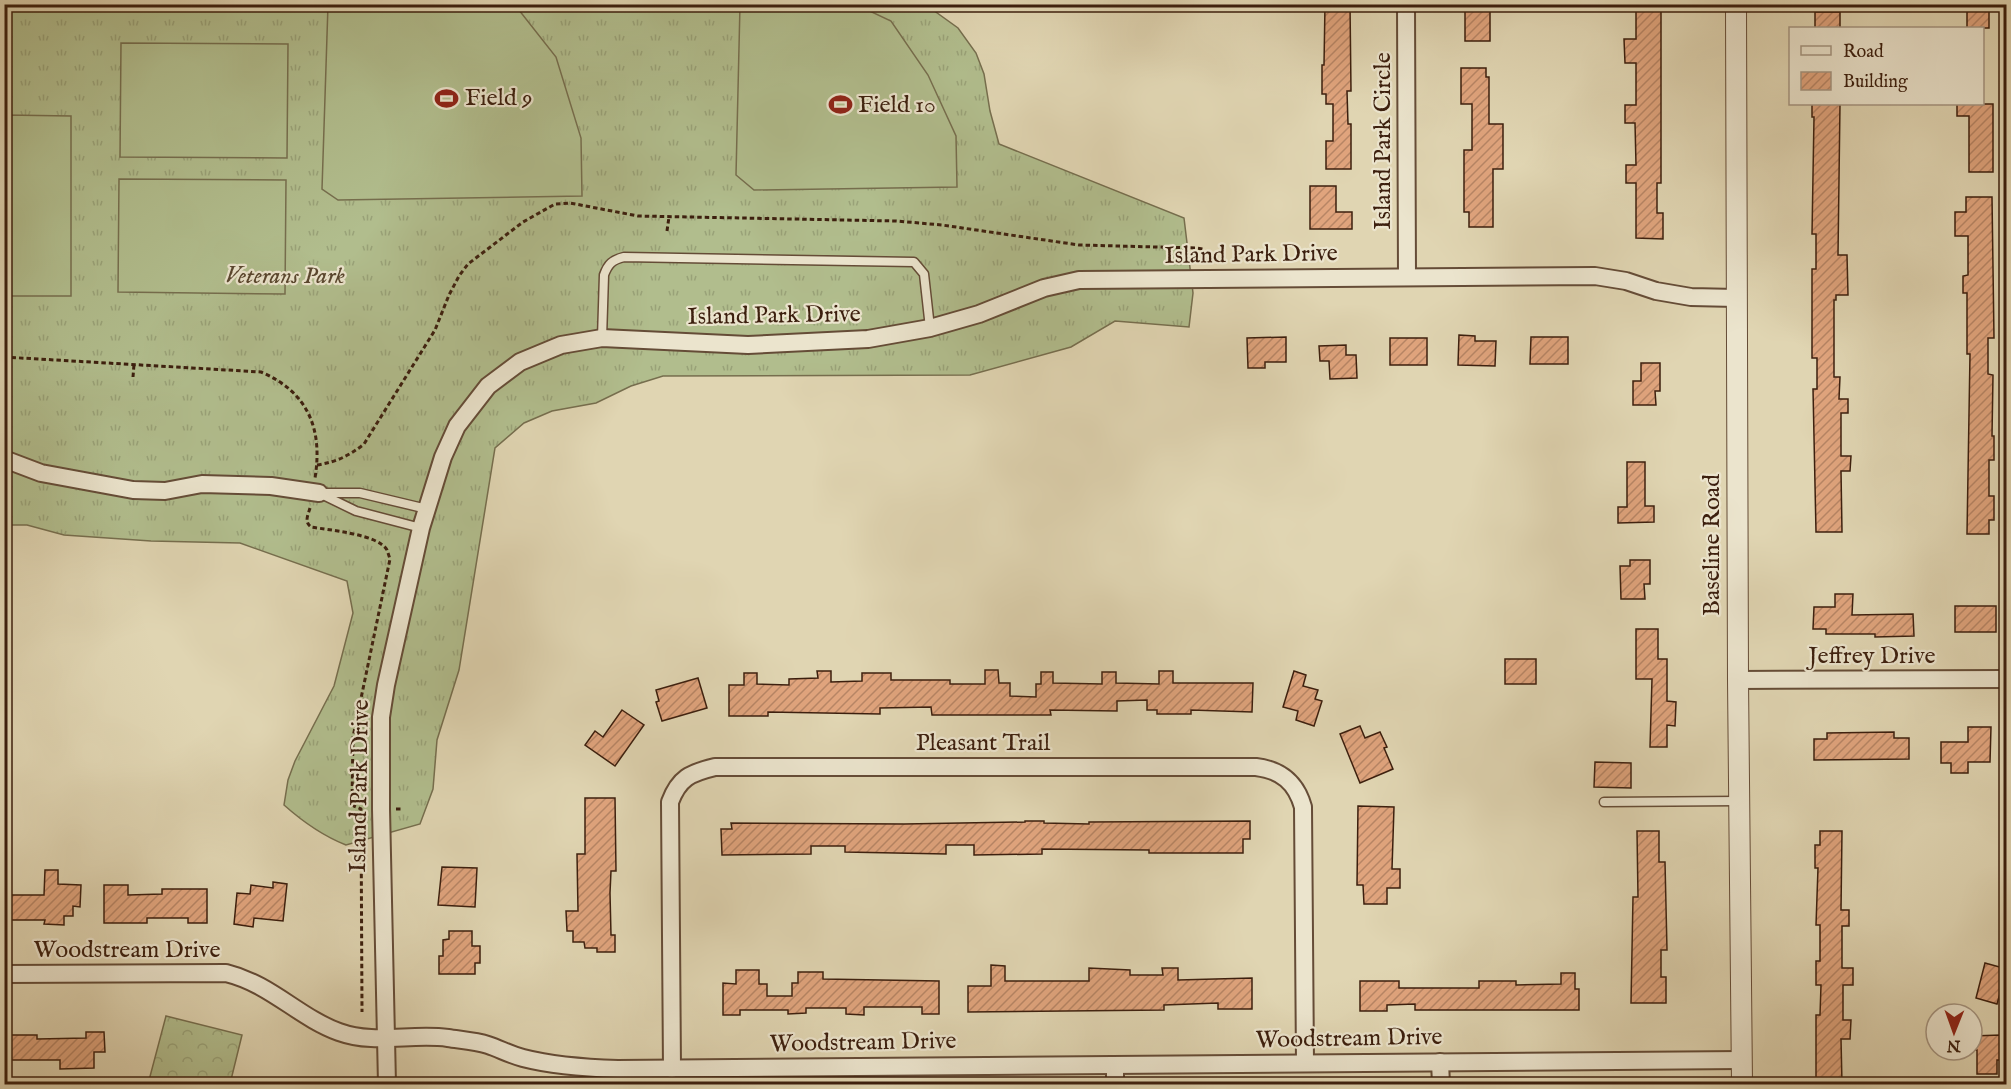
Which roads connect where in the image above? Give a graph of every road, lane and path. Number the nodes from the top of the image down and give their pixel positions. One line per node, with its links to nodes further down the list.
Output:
1 (1406, 4): 5 (street, Island Park Circle)
2 (1736, 4): 7 (street, Baseline Road)
3 (669, 217): 4 (path); 6 (path); 14 (path)
4 (667, 231)
5 (1407, 278): 6 (street, Island Park Drive); 7 (street, Island Park Drive)
6 (1208, 280): 8 (street, Island Park Drive)
7 (1736, 298): 19 (street, Baseline Road)
8 (930, 328): 9 (street, Island Park Drive); 9 (lane)
9 (602, 338): 16 (street, Island Park Drive)
10 (4, 357): 11 (path)
11 (134, 364): 12 (path); 14 (path)
12 (133, 377)
13 (4, 459): 15 (street)
14 (317, 465): 15 (path)
15 (316, 492): 16 (lane); 17 (lane); 25 (path)
16 (428, 509): 17 (street, Island Park Drive)
17 (421, 528): 26 (street, Island Park Drive)
18 (2007, 679): 19 (street, Jeffrey Drive)
19 (1738, 680): 20 (street, Baseline Road)
20 (1739, 801): 21 (lane); 27 (street, Baseline Road)
21 (1604, 802)
22 (403, 808): 23 (path)
23 (396, 809)
24 (4, 974): 26 (street, Woodstream Drive)
25 (362, 1012)
26 (387, 1040): 31 (street, Woodstream Drive); 32 (street, Island Park Drive)
27 (1742, 1060): 28 (street, Woodstream Drive); 35 (street, Baseline Road)
28 (1440, 1062): 29 (street, Woodstream Drive); 34 (street)
29 (1305, 1063): 30 (street, Woodstream Drive); 31 (street, Pleasant Trail)
30 (1115, 1065): 31 (street, Woodstream Drive); 33 (street)
31 (672, 1069)
32 (387, 1084)
33 (1115, 1084)
34 (1441, 1084)
35 (1742, 1084)

